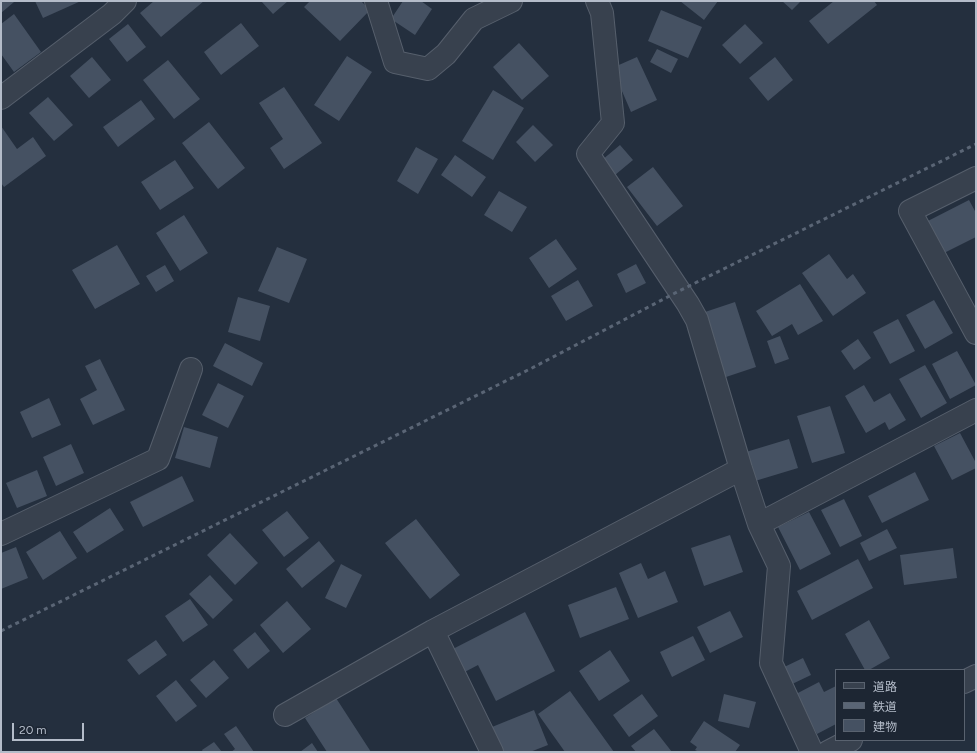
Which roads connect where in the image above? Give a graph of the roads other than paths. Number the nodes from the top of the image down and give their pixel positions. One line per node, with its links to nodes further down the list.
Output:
1 (125, 1): 5 (street)
2 (376, 1): 3 (street)
3 (511, 1)
4 (597, 1): 10 (street)
5 (1, 98)
6 (976, 178): 7 (street)
7 (976, 333)
8 (191, 369): 12 (street)
9 (976, 410): 11 (street)
10 (741, 469): 11 (street); 13 (street)
11 (759, 524): 19 (street)
12 (1, 534)
13 (433, 631): 16 (street); 18 (street)
14 (976, 676): 15 (street)
15 (965, 682)
16 (285, 715)
17 (849, 741): 20 (street)
18 (492, 752)
19 (812, 752)
20 (828, 752)

